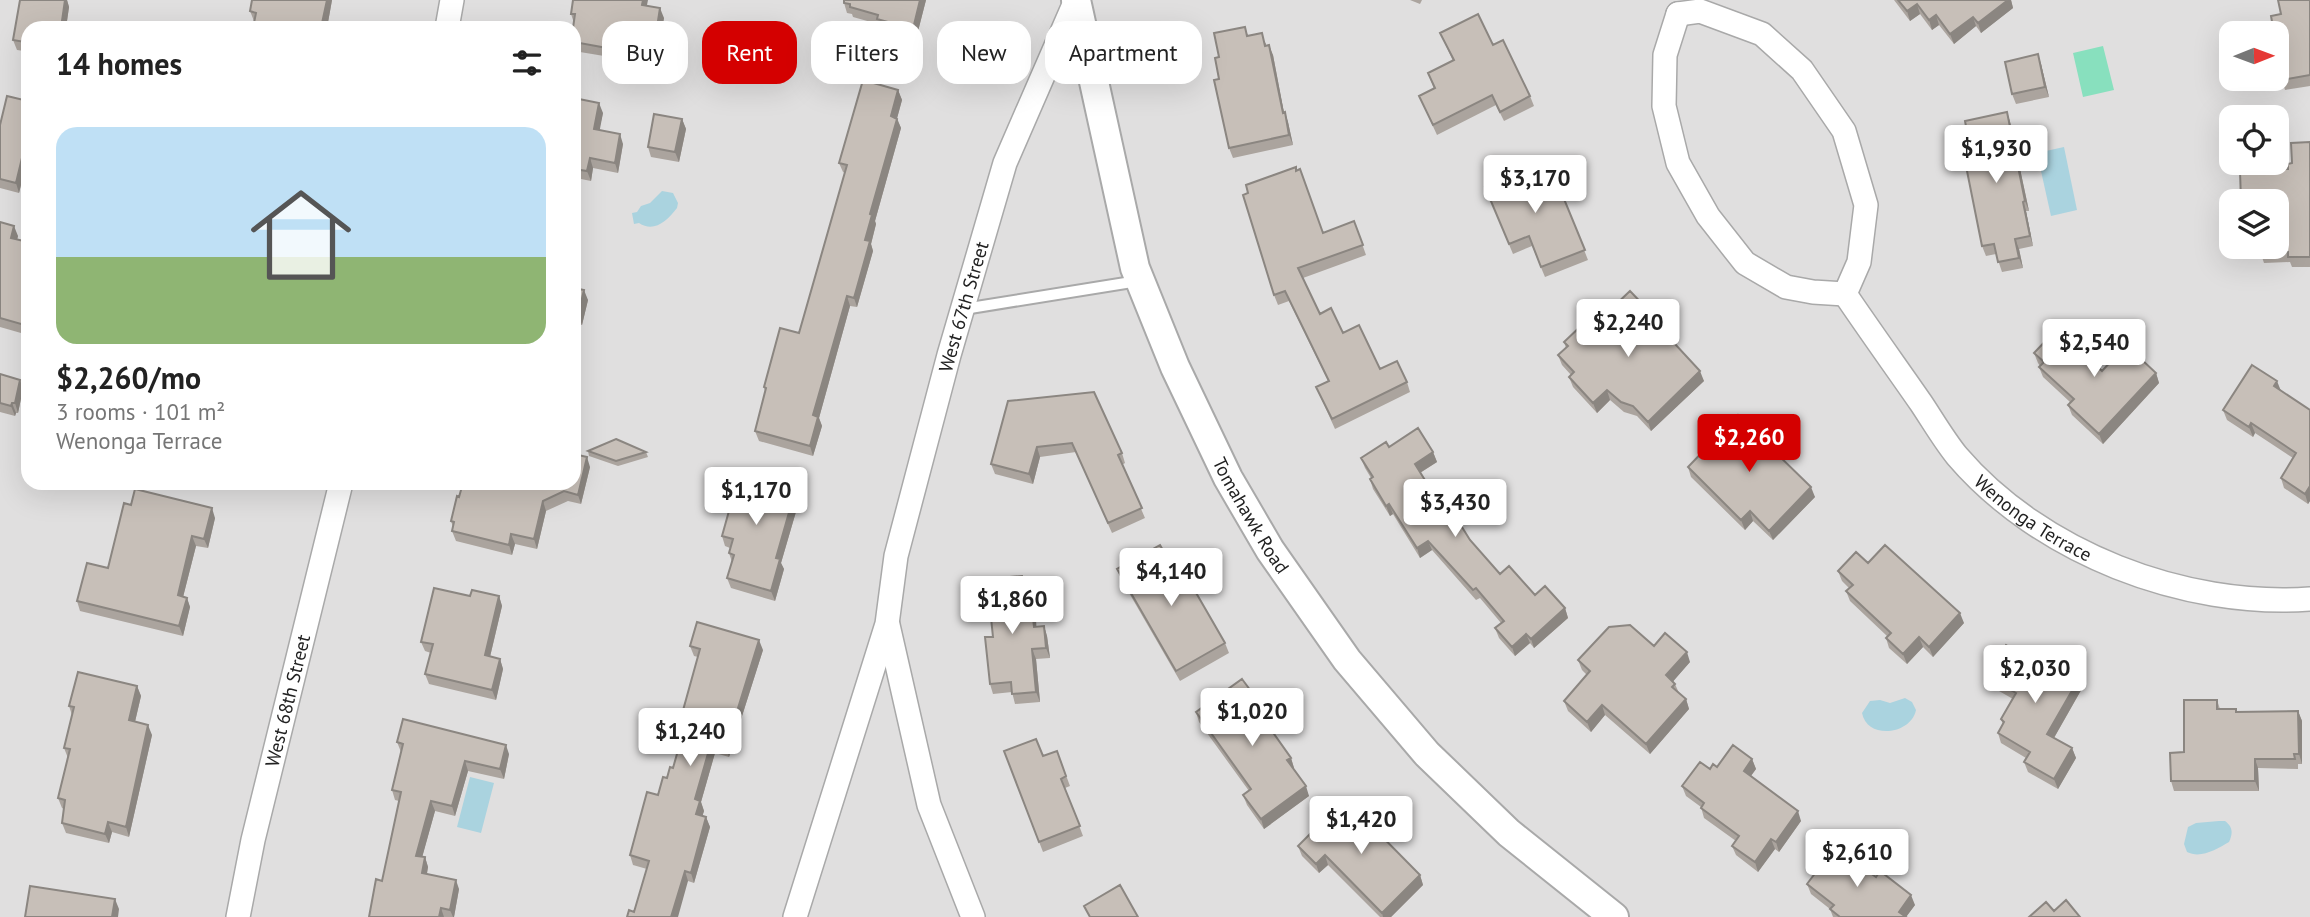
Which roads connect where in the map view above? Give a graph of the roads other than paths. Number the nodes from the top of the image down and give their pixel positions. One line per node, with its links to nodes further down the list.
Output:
1 (452, 0): 4 (street)
2 (1076, 0): 5 (street, Tomahawk Road); 7 (street, West 67th Street)
3 (1674, 7): 6 (street); 6 (street)
4 (448, 21)
5 (1140, 281): 7 (lane); 14 (street, Tomahawk Road)
6 (1845, 294): 9 (street, Wenonga Terrace)
7 (963, 310): 10 (street, West 67th Street)
8 (339, 490): 11 (street, West 68th Street)
9 (2310, 599)
10 (887, 624): 12 (street, West 67th Street); 13 (street, West 67th Street)
11 (238, 917)
12 (795, 917)
13 (973, 917)
14 (1614, 917)

